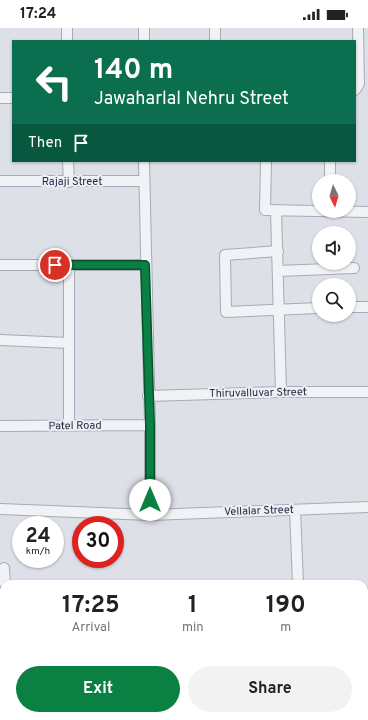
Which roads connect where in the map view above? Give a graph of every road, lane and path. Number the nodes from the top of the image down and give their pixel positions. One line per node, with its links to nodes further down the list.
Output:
1 (67, 28): 5 (street)
2 (144, 28): 6 (street)
3 (215, 28): 7 (street)
4 (358, 28): 8 (street)
5 (67, 40)
6 (144, 40)
7 (215, 40)
8 (356, 88)
9 (0, 98): 10 (street)
10 (12, 98)
11 (68, 162): 17 (street)
12 (144, 162): 18 (street)
13 (266, 162): 19 (street)
14 (330, 162): 15 (street)
15 (330, 174)
16 (0, 181): 17 (street, Rajaji Street)
17 (69, 182): 18 (street, Rajaji Street)
18 (144, 182): 26 (street)
19 (276, 210): 20 (street); 23 (street)
20 (312, 211)
21 (356, 212): 22 (street)
22 (368, 212)
23 (278, 251): 28 (street); 32 (street)
24 (0, 265): 25 (street)
25 (69, 265): 26 (street); 34 (street)
26 (145, 265): 37 (street)
27 (312, 270): 28 (street)
28 (278, 271): 32 (street)
29 (368, 306): 30 (street)
30 (356, 307)
31 (312, 308): 32 (street)
32 (279, 309): 35 (street)
33 (0, 340): 34 (street)
34 (69, 344): 40 (street)
35 (281, 392): 36 (street, Thiruvalluvar Street); 37 (street, Thiruvalluvar Street)
36 (368, 392)
37 (148, 396): 38 (street)
38 (150, 425): 40 (street, Patel Road); 44 (street)
39 (0, 426): 40 (street, Patel Road)
40 (70, 426)
41 (368, 507): 43 (street, Vellalar Street)
42 (0, 509): 44 (street, Vellalar Street)
43 (295, 510): 44 (street, Vellalar Street); 47 (street)
44 (150, 515)
45 (4, 568): 46 (street)
46 (5, 580)
47 (298, 580)

